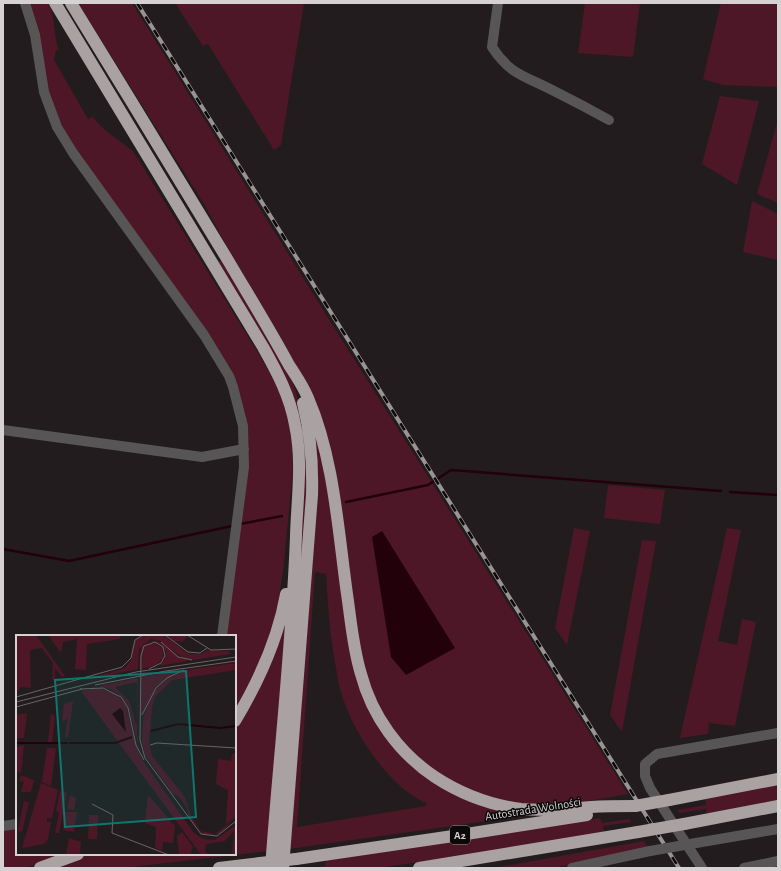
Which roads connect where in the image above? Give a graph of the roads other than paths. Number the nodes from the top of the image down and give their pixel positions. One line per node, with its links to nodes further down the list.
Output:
1 (25, 3): 8 (street)
2 (55, 3): 9 (highway)
3 (71, 3): 6 (highway)
4 (498, 3): 5 (street)
5 (609, 120)
6 (292, 370): 15 (highway); 24 (highway)
7 (3, 430): 8 (street)
8 (244, 449): 10 (street)
9 (296, 530): 11 (highway); 21 (highway)
10 (222, 635)
11 (236, 719)
12 (778, 733): 27 (street)
13 (778, 779): 15 (highway, Autostrada Wolności / A2, bridge)
14 (778, 806): 25 (highway, A2, bridge)
15 (626, 807): 21 (highway, Autostrada Wolności / A2, bridge)
16 (16, 824): 17 (street)
17 (3, 826)
18 (778, 829): 26 (street, bridge)
19 (75, 855): 22 (highway)
20 (778, 861): 28 (street)
21 (266, 865): 23 (highway, Autostrada Wolności / A2)
22 (40, 868)
23 (219, 868)
24 (284, 868)
25 (419, 868)
26 (572, 868)
27 (702, 868)
28 (744, 868)

